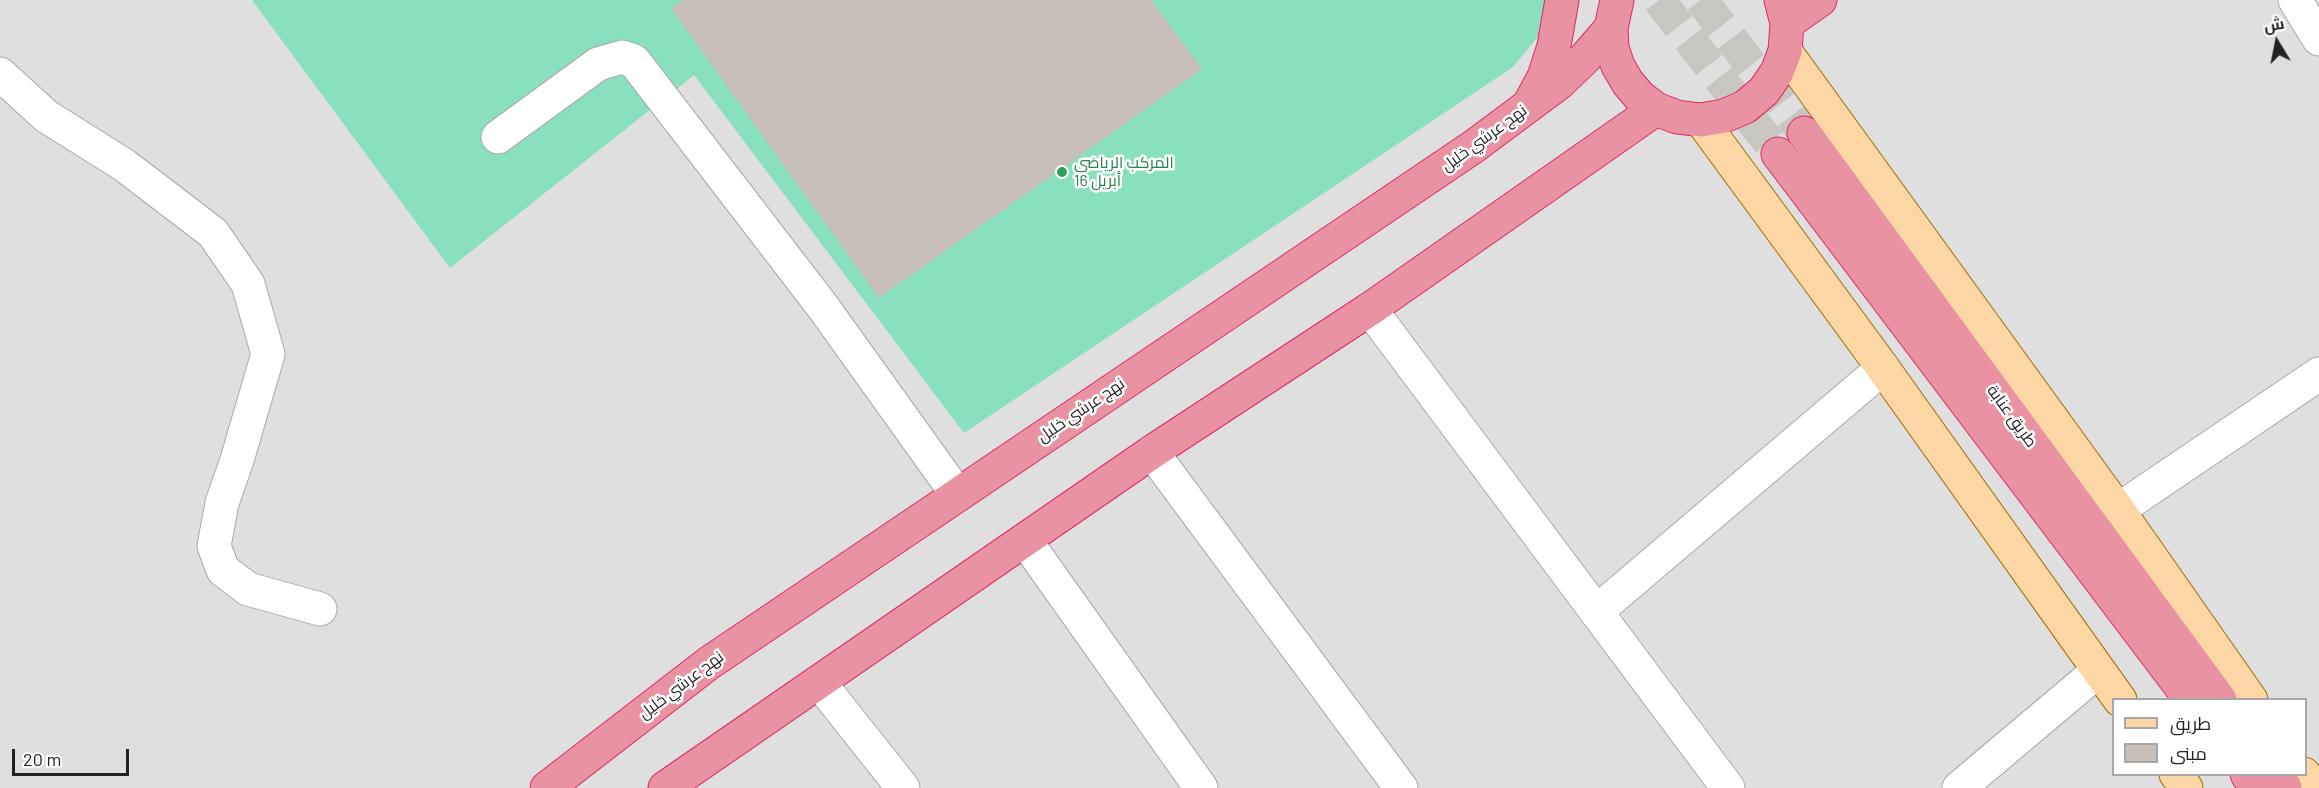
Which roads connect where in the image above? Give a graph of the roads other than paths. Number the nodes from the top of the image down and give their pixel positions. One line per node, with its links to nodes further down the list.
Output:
1 (1562, 0): 8 (highway)
2 (1820, 0): 5 (highway)
3 (2295, 0): 6 (street)
4 (1612, 9): 8 (highway, نهج عرشي خليل); 9 (highway)
5 (1784, 24): 10 (highway); 19 (main road)
6 (2319, 39)
7 (0, 74): 21 (street)
8 (1529, 105): 18 (highway, نهج عرشي خليل)
9 (1656, 109): 10 (highway); 14 (highway)
10 (1701, 120): 15 (main road)
11 (1804, 132): 27 (highway, طريق عنابة)
12 (498, 137): 18 (street)
13 (1778, 154): 26 (highway, طريق عنابة)
14 (1370, 309): 17 (highway); 22 (street)
15 (1883, 368): 22 (street); 23 (main road)
16 (2319, 374): 19 (street)
17 (1152, 452): 20 (highway); 33 (street)
18 (957, 494): 29 (highway, نهج عرشي خليل)
19 (2118, 510): 28 (main road)
20 (1025, 540): 24 (highway); 32 (street)
21 (320, 609)
22 (1596, 612): 34 (street)
23 (2098, 671): 25 (main road); 35 (street)
24 (819, 682): 30 (highway); 31 (street)
25 (2119, 698)
26 (2190, 698)
27 (2219, 698)
28 (2250, 698)
29 (547, 788)
30 (665, 788)
31 (903, 788)
32 (1201, 788)
33 (1401, 788)
34 (1728, 788)
35 (1959, 788)

